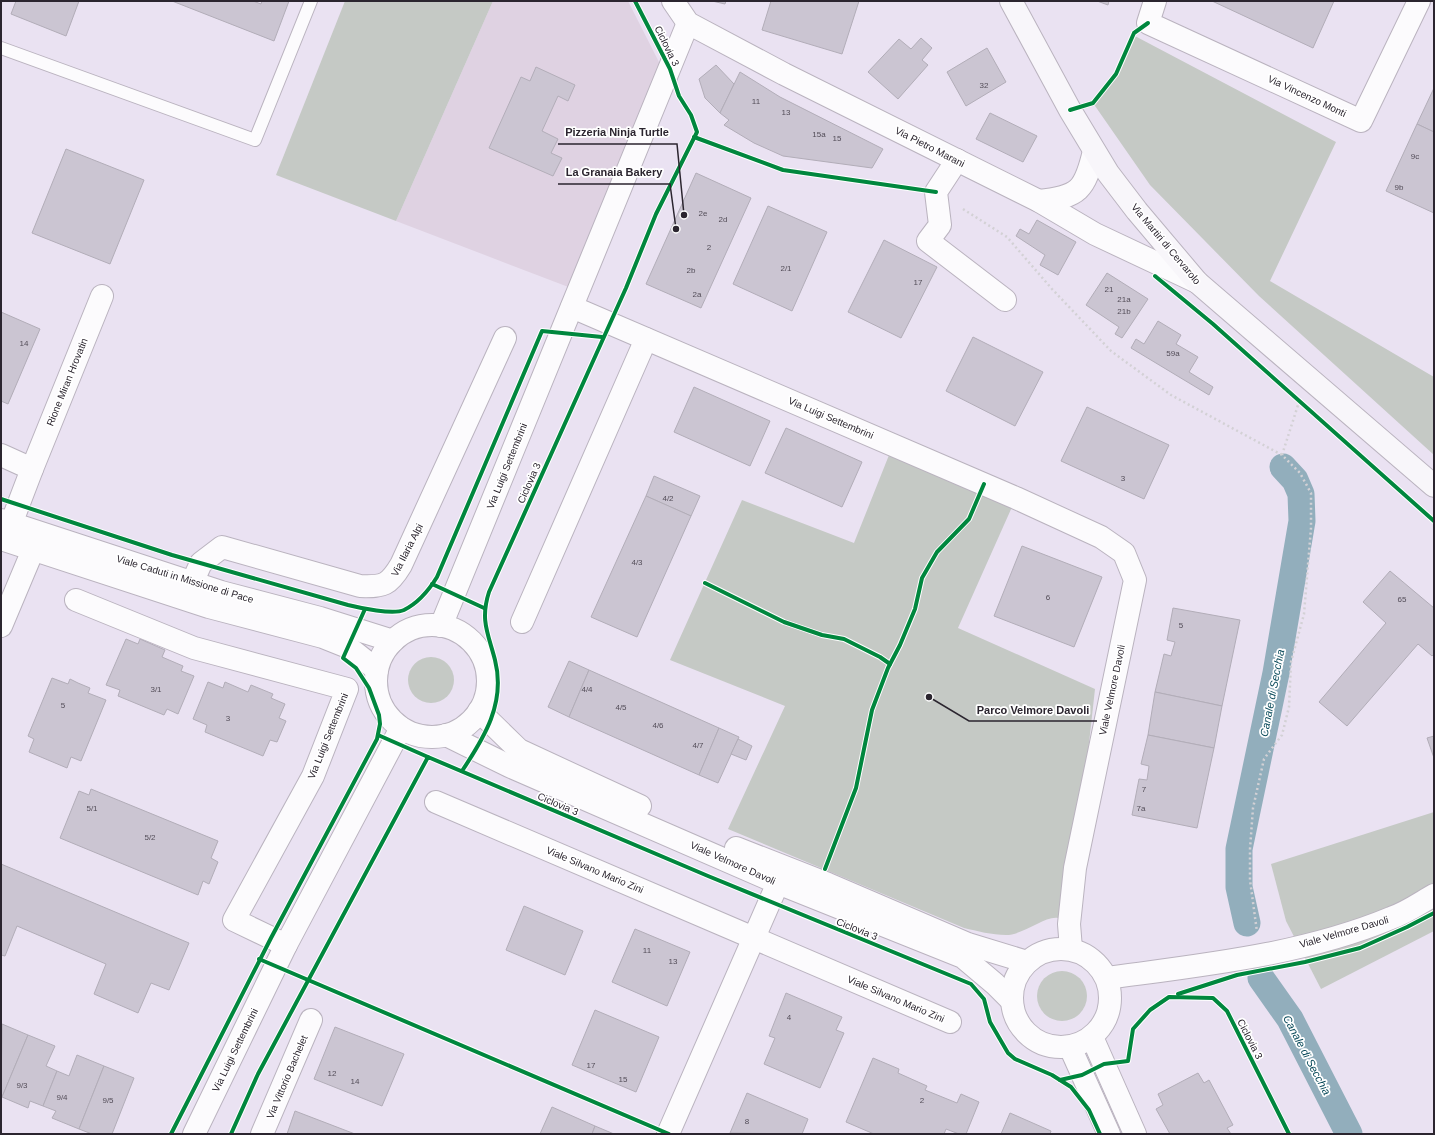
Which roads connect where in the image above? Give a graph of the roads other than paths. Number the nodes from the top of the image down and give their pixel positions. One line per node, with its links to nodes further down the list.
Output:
1 (311, 1): 7 (lane)
2 (1011, 1): 8 (main road, Via Martiri di Cervarolo)
3 (1420, 1): 4 (street, Via Vincenzo Monti); 5 (street, Via Vincenzo Monti)
4 (1154, 4)
5 (1434, 7)
6 (682, 10): 9 (street, Via Pietro Marani); 14 (street, Via Luigi Settembrini)
7 (1, 48)
8 (1094, 151): 10 (street); 11 (main road, Via Martiri di Cervarolo)
9 (957, 160): 10 (street, Via Pietro Marani); 13 (street)
10 (1039, 201): 11 (street, Via Pietro Marani)
11 (1197, 282): 19 (main road, Via Martiri di Cervarolo)
12 (102, 296): 18 (street, Rione Miran Hrovatin)
13 (1005, 300)
14 (572, 307): 16 (street, Via Luigi Settembrini); 27 (street, Via Luigi Settembrini)
15 (505, 338): 23 (street, Via Ilaria Alpi)
16 (646, 339): 20 (street, Via Luigi Settembrini); 26 (street)
17 (1, 455): 18 (street)
18 (32, 469): 21 (street, Rione Miran Hrovatin)
19 (1434, 486)
20 (1016, 498): 38 (street, Viale Velmore Davoli)
21 (4, 528): 22 (street, Viale Caduti in Missione di Pace); 23 (street, Viale Caduti in Missione di Pace)
22 (32, 550): 25 (street); 29 (street, Viale Caduti in Missione di Pace)
23 (192, 583): 28 (street, Viale Caduti in Missione di Pace)
24 (76, 600): 37 (street, Via Luigi Settembrini)
25 (3, 616)
26 (522, 622)
27 (441, 626): 28 (street); 30 (street)
28 (393, 641): 29 (street)
29 (377, 670): 31 (street)
30 (479, 711): 32 (street); 34 (street, Viale Velmore Davoli)
31 (402, 728): 32 (street); 37 (street, Via Luigi Settembrini)
32 (446, 735): 34 (street, Viale Velmore Davoli)
33 (436, 802): 36 (street, Viale Silvano Mario Zini)
34 (781, 875): 36 (street); 39 (street, Viale Velmore Davoli); 41 (street, Viale Velmore Davoli)
35 (1434, 895): 40 (street, Viale Velmore Davoli)
36 (754, 938): 43 (street, Viale Silvano Mario Zini); 48 (street)
37 (286, 945): 46 (street, Via Luigi Settembrini)
38 (1071, 949): 39 (street, Viale Velmore Davoli); 40 (street, Viale Velmore Davoli)
39 (1027, 962): 41 (street, Viale Velmore Davoli)
40 (1107, 978): 44 (street, Viale Velmore Davoli)
41 (1011, 1000): 45 (street, Viale Velmore Davoli)
42 (311, 1020): 47 (street, Via Vittorio Bachelet)
43 (950, 1022)
44 (1092, 1037): 45 (street, Viale Velmore Davoli); 50 (street)
45 (1070, 1047): 49 (street)
46 (194, 1134)
47 (262, 1134)
48 (668, 1134)
49 (1109, 1134)
50 (1135, 1134)

